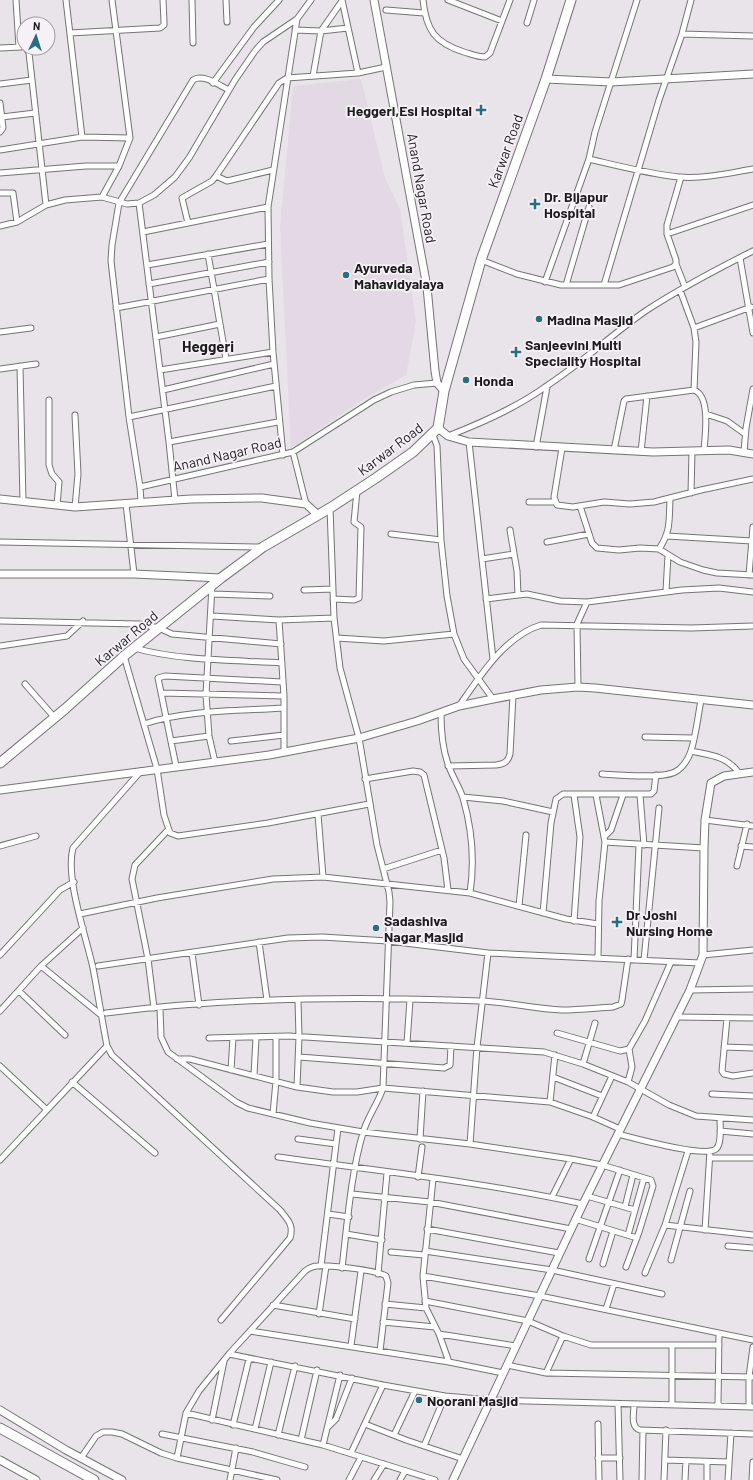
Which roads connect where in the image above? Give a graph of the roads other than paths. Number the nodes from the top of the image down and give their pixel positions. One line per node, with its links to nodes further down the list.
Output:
1 (16, 0): 20 (street)
2 (66, 0): 29 (street)
3 (112, 0): 28 (street)
4 (163, 0): 28 (street)
5 (192, 0): 32 (street)
6 (226, 0): 23 (street)
7 (279, 0): 45 (street)
8 (312, 0): 21 (street)
9 (342, 0): 25 (street); 27 (street)
10 (374, 0): 36 (street, Anand Nagar Road)
11 (423, 0): 19 (street)
12 (448, 0): 22 (street)
13 (510, 0): 22 (street)
14 (534, 0): 24 (street)
15 (571, 0): 42 (highway, Karwar Road)
16 (637, 0): 44 (street)
17 (691, 0): 30 (street)
18 (386, 10): 19 (street)
19 (424, 13): 22 (street)
20 (18, 16)
21 (296, 19): 26 (street); 47 (street)
22 (502, 21)
23 (227, 22)
24 (527, 24)
25 (348, 28): 27 (street); 37 (street)
26 (295, 30): 27 (street); 41 (street)
27 (321, 31): 39 (street)
28 (116, 32): 29 (street); 53 (street)
29 (70, 33): 52 (street)
30 (682, 34): 31 (street); 40 (street)
31 (753, 36)
32 (193, 43)
33 (16, 47): 34 (street)
34 (0, 48)
35 (29, 56): 43 (street)
36 (386, 67): 37 (street); 110 (street, Anand Nagar Road)
37 (358, 73): 39 (street)
38 (753, 74): 40 (street)
39 (313, 76): 41 (street)
40 (667, 77): 44 (street); 61 (street)
41 (287, 78): 60 (street); 63 (street)
42 (546, 79): 44 (street); 82 (highway, Karwar Road)
43 (32, 80): 46 (street); 49 (street)
44 (611, 82): 56 (street)
45 (213, 83): 47 (street); 67 (street)
46 (0, 84)
47 (229, 90): 68 (street)
48 (0, 103): 50 (street)
49 (35, 113): 50 (street); 54 (street)
50 (2, 117): 51 (street)
51 (0, 132)
52 (82, 137): 53 (street); 54 (street)
53 (130, 138): 57 (street)
54 (38, 143): 55 (street); 58 (street)
55 (0, 150)
56 (589, 159): 61 (street); 88 (street)
57 (119, 166): 58 (street); 66 (street)
58 (42, 169): 62 (street); 69 (street)
59 (753, 169): 64 (street)
60 (273, 170): 63 (street); 71 (street)
61 (637, 170): 64 (street); 91 (street)
62 (0, 173)
63 (216, 176): 74 (street)
64 (680, 177): 77 (street)
65 (0, 193): 73 (street)
66 (104, 197): 67 (street); 69 (street)
67 (117, 202): 68 (street); 96 (street)
68 (139, 203): 76 (street)
69 (46, 205): 73 (street)
70 (753, 205): 77 (street)
71 (268, 207): 74 (street); 78 (street)
72 (589, 208): 90 (street)
73 (17, 222): 75 (street)
74 (188, 222): 76 (street)
75 (0, 226)
76 (143, 232): 85 (street)
77 (667, 234): 84 (street)
78 (268, 244): 80 (street); 83 (street)
79 (753, 251): 81 (street)
80 (208, 254): 85 (street); 86 (street)
81 (740, 258): 92 (street); 95 (street)
82 (481, 260): 88 (street); 116 (highway, Karwar Road)
83 (269, 262): 86 (street); 87 (street)
84 (676, 264): 91 (street); 92 (street)
85 (147, 265): 89 (street)
86 (212, 272): 89 (street); 93 (street)
87 (269, 279): 93 (street); 103 (street)
88 (545, 282): 90 (street)
89 (149, 284): 94 (street)
90 (566, 285): 91 (street)
91 (604, 285)
92 (682, 288): 99 (street); 112 (street)
93 (215, 290): 94 (street); 97 (street)
94 (152, 302): 96 (street); 102 (street)
95 (751, 307): 99 (street); 101 (street)
96 (116, 308): 122 (street)
97 (220, 324): 102 (street); 104 (street)
98 (31, 328): 100 (street)
99 (694, 328): 115 (street)
100 (0, 332)
101 (753, 333)
102 (156, 337): 109 (street)
103 (273, 352): 104 (street); 106 (street)
104 (226, 359): 109 (street)
105 (36, 364): 107 (street)
106 (274, 364): 111 (street); 114 (street)
107 (20, 366): 108 (street); 147 (street)
108 (0, 369)
109 (160, 370): 114 (street)
110 (437, 383): 116 (street); 134 (street, Anand Nagar Road)
111 (276, 386): 119 (street); 123 (street)
112 (547, 387): 126 (street); 129 (street)
113 (753, 389): 125 (street)
114 (163, 390): 119 (street)
115 (694, 390): 117 (street); 120 (street)
116 (444, 391): 124 (highway, Karwar Road)
117 (647, 396): 131 (street); 135 (street)
118 (49, 400): 153 (street)
119 (165, 409): 122 (street); 127 (street)
120 (706, 414): 125 (street); 132 (street)
121 (75, 416): 155 (street)
122 (130, 417): 141 (street)
123 (278, 422): 127 (street); 138 (street)
124 (436, 431): 126 (street); 142 (highway, Karwar Road); 163 (street)
125 (745, 434): 136 (street)
126 (448, 436): 128 (street)
127 (169, 442): 139 (street)
128 (469, 442): 129 (street); 172 (street)
129 (536, 447): 130 (street)
130 (562, 448): 131 (street); 150 (street)
131 (614, 450): 135 (street)
132 (704, 450): 133 (street); 136 (street)
133 (692, 451): 135 (street); 143 (street)
134 (293, 452): 138 (street, Anand Nagar Road); 152 (street)
135 (642, 452)
136 (744, 452): 137 (street)
137 (753, 454)
138 (283, 455): 139 (street, Anand Nagar Road)
139 (174, 480): 141 (street, Anand Nagar Road); 146 (street)
140 (753, 480): 143 (street)
141 (140, 487): 148 (street)
142 (357, 491): 156 (highway, Karwar Road); 184 (street)
143 (691, 492): 145 (street)
144 (0, 499): 147 (street)
145 (670, 499): 154 (street); 162 (street)
146 (175, 500): 148 (street); 152 (street)
147 (22, 502): 153 (street)
148 (141, 502): 151 (street)
149 (529, 502): 150 (street)
150 (554, 502): 154 (street)
151 (126, 504): 155 (street); 167 (street)
152 (306, 504): 157 (street)
153 (57, 505): 155 (street)
154 (580, 506): 161 (street)
155 (75, 507)
156 (330, 508): 157 (highway, Karwar Road); 177 (street)
157 (318, 515): 168 (highway, Karwar Road)
158 (753, 527): 164 (street)
159 (510, 530): 170 (street)
160 (391, 534): 163 (street)
161 (589, 534): 166 (street); 169 (street)
162 (667, 536): 164 (street); 169 (street)
163 (441, 540): 195 (street)
164 (752, 541): 175 (street)
165 (0, 542): 167 (street)
166 (546, 542)
167 (130, 544): 168 (street); 174 (street)
168 (263, 547): 176 (highway, Karwar Road)
169 (659, 549): 171 (street)
170 (514, 554): 172 (street); 182 (street)
171 (668, 556): 175 (street); 180 (street)
172 (482, 559): 185 (street)
173 (0, 574): 174 (street)
174 (134, 574): 176 (street)
175 (751, 575)
176 (221, 578): 178 (highway, Karwar Road)
177 (333, 589): 179 (street); 184 (street)
178 (213, 590): 183 (street); 187 (street); 194 (highway, Karwar Road)
179 (304, 590)
180 (666, 591): 181 (street); 186 (street)
181 (753, 592)
182 (518, 595): 185 (street); 186 (street)
183 (270, 596)
184 (333, 599): 188 (street)
185 (486, 599): 203 (street)
186 (587, 602): 192 (street)
187 (212, 616): 189 (street); 196 (street)
188 (334, 618): 189 (street); 197 (street)
189 (279, 620): 198 (street)
190 (0, 621): 191 (street)
191 (83, 622): 194 (street); 199 (street)
192 (577, 624): 193 (street); 203 (street); 209 (street)
193 (753, 626)
194 (159, 628): 196 (street); 200 (highway, Karwar Road)
195 (454, 634): 197 (street); 206 (street)
196 (209, 638): 198 (street); 202 (street)
197 (337, 638): 227 (street)
198 (281, 644): 204 (street)
199 (0, 646)
200 (134, 648): 201 (highway, Karwar Road); 202 (street)
201 (124, 656): 221 (highway, Karwar Road); 223 (street)
202 (208, 659): 204 (street); 205 (street)
203 (493, 659): 206 (street)
204 (282, 663): 207 (street)
205 (207, 678): 207 (street); 210 (street); 211 (street)
206 (479, 679): 214 (street); 217 (street)
207 (282, 682): 213 (street)
208 (25, 684): 221 (street)
209 (578, 687): 212 (street); 215 (street)
210 (161, 693): 211 (street); 222 (street)
211 (206, 695): 213 (street); 219 (street)
212 (513, 695): 214 (street); 236 (street)
213 (284, 696): 218 (street)
214 (493, 699): 217 (street)
215 (701, 700): 216 (street); 228 (street)
216 (753, 705)
217 (459, 706): 220 (street)
218 (284, 708): 219 (street); 224 (street)
219 (207, 713): 222 (street); 225 (street)
220 (441, 713): 227 (street); 236 (street)
221 (55, 718): 234 (highway, Karwar Road)
222 (167, 718): 223 (street); 229 (street)
223 (144, 724): 237 (street)
224 (284, 735): 230 (street); 232 (street)
225 (209, 736): 229 (street); 233 (street)
226 (645, 737): 228 (street)
227 (359, 738): 232 (street); 243 (street)
228 (694, 738): 231 (street)
229 (171, 741): 235 (street)
230 (230, 741)
231 (691, 751): 240 (street); 242 (street)
232 (284, 752): 233 (street)
233 (215, 762): 235 (street)
234 (0, 763)
235 (176, 766): 237 (street)
236 (448, 766): 249 (street)
237 (157, 769): 238 (street); 256 (street)
238 (141, 771): 244 (street); 270 (street)
239 (753, 772): 240 (street)
240 (739, 773): 254 (street)
241 (602, 774): 242 (street)
242 (656, 775): 248 (street)
243 (365, 779): 250 (street); 266 (street)
244 (0, 790)
245 (574, 795): 246 (street); 252 (street); 278 (street)
246 (596, 795): 247 (street); 259 (street)
247 (623, 795): 248 (street); 259 (street)
248 (640, 795): 260 (street)
249 (463, 797): 252 (street); 273 (street)
250 (369, 804): 253 (street); 268 (street)
251 (659, 808): 262 (street)
252 (553, 812): 276 (street)
253 (318, 814): 256 (street); 269 (street)
254 (705, 820): 255 (street); 265 (street)
255 (750, 825): 263 (street)
256 (168, 830): 274 (street)
257 (526, 835): 275 (street)
258 (36, 836): 261 (street)
259 (605, 840): 260 (street); 279 (street)
260 (642, 845): 262 (street); 291 (street)
261 (0, 846)
262 (656, 846): 265 (street); 292 (street)
263 (741, 846): 264 (street); 267 (street)
264 (753, 847)
265 (704, 848): 287 (street)
266 (442, 850): 268 (street); 272 (street)
267 (737, 866)
268 (383, 869): 271 (street)
269 (323, 877): 271 (street); 274 (street)
270 (74, 882): 277 (street); 286 (street)
271 (387, 884): 272 (street); 281 (street)
272 (448, 890): 273 (street)
273 (470, 892): 275 (street)
274 (136, 902): 277 (street); 289 (street)
275 (519, 906): 276 (street)
276 (543, 912): 278 (street)
277 (80, 914): 280 (street)
278 (574, 921): 279 (street)
279 (598, 924): 288 (street)
280 (83, 928): 295 (street); 308 (street)
281 (388, 941): 282 (street); 285 (street); 302 (street)
282 (259, 942): 284 (street); 300 (street)
283 (753, 950): 287 (street)
284 (192, 952): 289 (street); 305 (street)
285 (488, 953): 288 (street); 304 (street)
286 (0, 955)
287 (703, 955): 294 (street)
288 (598, 957): 290 (street)
289 (148, 959): 296 (street); 306 (street)
290 (628, 959): 291 (street); 304 (street)
291 (634, 960): 292 (street)
292 (644, 960): 293 (street)
293 (671, 962): 294 (street); 328 (street)
294 (700, 962): 298 (street)
295 (41, 966): 299 (street); 308 (street)
296 (98, 966)
297 (753, 989): 298 (street)
298 (690, 990): 309 (street)
299 (19, 991): 307 (street); 314 (street)
300 (267, 1000): 301 (street); 305 (street)
301 (298, 1000): 302 (street); 316 (street)
302 (386, 1000): 303 (street); 320 (street)
303 (410, 1000): 304 (street); 322 (street)
304 (482, 1001): 325 (street)
305 (199, 1005): 306 (street)
306 (157, 1008): 308 (street); 331 (street)
307 (0, 1011)
308 (104, 1014): 323 (street)
309 (676, 1017): 310 (street); 345 (street)
310 (727, 1018): 311 (street); 326 (street)
311 (753, 1018)
312 (595, 1023): 321 (street)
313 (557, 1033): 321 (street)
314 (65, 1035)
315 (276, 1037): 316 (street); 319 (street); 340 (street)
316 (299, 1037): 320 (street); 330 (street)
317 (209, 1038): 318 (street)
318 (233, 1038): 319 (street); 335 (street)
319 (256, 1038): 337 (street)
320 (386, 1042): 322 (street); 332 (street)
321 (590, 1042): 328 (street); 333 (street)
322 (407, 1044): 324 (street)
323 (107, 1046): 341 (street); 435 (street)
324 (451, 1046): 325 (street); 332 (street)
325 (477, 1047): 329 (street); 348 (street)
326 (724, 1047): 327 (street); 336 (street)
327 (753, 1048)
328 (629, 1049): 342 (street)
329 (555, 1055): 333 (street); 339 (street)
330 (299, 1057): 332 (street); 343 (street)
331 (177, 1059): 335 (street); 353 (street)
332 (385, 1063): 344 (street)
333 (582, 1064): 338 (street)
334 (0, 1066): 352 (street)
335 (231, 1070): 337 (street)
336 (753, 1073)
337 (254, 1075): 340 (street)
338 (612, 1076): 342 (street); 349 (street)
339 (553, 1077): 349 (street); 351 (street)
340 (276, 1081): 343 (street); 353 (street)
341 (72, 1082): 352 (street); 369 (street)
342 (628, 1082): 345 (street)
343 (297, 1087): 344 (street)
344 (383, 1088): 346 (street); 359 (street)
345 (640, 1088): 355 (street); 360 (street)
346 (423, 1091): 348 (street); 363 (street)
347 (712, 1094): 350 (street)
348 (474, 1095): 351 (street); 365 (street)
349 (602, 1096): 354 (street)
350 (753, 1096)
351 (550, 1102): 354 (street)
352 (46, 1109): 374 (street)
353 (273, 1114): 357 (street)
354 (593, 1117): 360 (street)
355 (720, 1119): 356 (street); 358 (street)
356 (753, 1120)
357 (338, 1128): 359 (street); 364 (street)
358 (720, 1131): 361 (street); 368 (street)
359 (363, 1132): 363 (street); 377 (street)
360 (619, 1132): 367 (street); 376 (street)
361 (753, 1134)
362 (298, 1139): 364 (street)
363 (420, 1139): 365 (street)
364 (336, 1144): 375 (street)
365 (470, 1144): 373 (street)
366 (422, 1147): 381 (street)
367 (688, 1150): 368 (street); 397 (street)
368 (710, 1151): 371 (street)
369 (155, 1153)
370 (278, 1158): 375 (street)
371 (710, 1158): 372 (street); 402 (street)
372 (753, 1158)
373 (571, 1159): 376 (street); 388 (street)
374 (0, 1160)
375 (334, 1165): 377 (street); 394 (street)
376 (602, 1165): 378 (street); 387 (street)
377 (355, 1169): 379 (street); 385 (street)
378 (620, 1170): 380 (street); 390 (street)
379 (387, 1173): 381 (street); 386 (street)
380 (633, 1175): 382 (street); 392 (street)
381 (418, 1177): 383 (street)
382 (644, 1178): 393 (street); 407 (street)
383 (433, 1179): 388 (street); 389 (street)
384 (690, 1191): 399 (street)
385 (352, 1194): 386 (street); 395 (street)
386 (386, 1196): 389 (street); 408 (street)
387 (587, 1196): 390 (street); 391 (street)
388 (552, 1197): 391 (street)
389 (430, 1202): 400 (street); 401 (street)
390 (608, 1202): 392 (street); 398 (street)
391 (583, 1204): 396 (street)
392 (625, 1207): 393 (street)
393 (635, 1210): 405 (street)
394 (328, 1214): 395 (street); 417 (street)
395 (349, 1216): 404 (street)
396 (576, 1219): 398 (street); 401 (street)
397 (665, 1224): 399 (street); 422 (street)
398 (600, 1227): 403 (street); 414 (street)
399 (681, 1228): 402 (street); 415 (street)
400 (427, 1229): 412 (street); 413 (street)
401 (571, 1229): 413 (street)
402 (705, 1230): 406 (street)
403 (613, 1231): 405 (street); 416 (street)
404 (346, 1234): 408 (street); 419 (street)
405 (628, 1235): 407 (street)
406 (753, 1235)
407 (637, 1238): 418 (street)
408 (382, 1240): 423 (street)
409 (728, 1246): 410 (street)
410 (753, 1248)
411 (390, 1252): 412 (street)
412 (424, 1253): 420 (street); 424 (street)
413 (559, 1253): 420 (street)
414 (589, 1259)
415 (671, 1260)
416 (603, 1264)
417 (324, 1266): 419 (street); 430 (street); 433 (street)
418 (626, 1267)
419 (342, 1268): 421 (street)
420 (552, 1270): 425 (street); 427 (street)
421 (361, 1271): 423 (street); 434 (street)
422 (645, 1273)
423 (378, 1274): 429 (street)
424 (423, 1276): 427 (street); 428 (street)
425 (614, 1284): 426 (street); 432 (street)
426 (662, 1294)
427 (540, 1296): 432 (street); 437 (street)
428 (425, 1301): 431 (street); 437 (street)
429 (386, 1304): 431 (street); 436 (street)
430 (273, 1306): 433 (street); 439 (street)
431 (426, 1308): 438 (street)
432 (606, 1309): 440 (street)
433 (319, 1314): 434 (street)
434 (355, 1319): 445 (street)
435 (221, 1320)
436 (383, 1322): 438 (street); 449 (street)
437 (528, 1322): 442 (street); 446 (street)
438 (435, 1327): 441 (street)
439 (250, 1331): 445 (street); 450 (street)
440 (719, 1333): 443 (street); 444 (street)
441 (439, 1334): 446 (street); 454 (street)
442 (563, 1336): 447 (street); 459 (street)
443 (753, 1340)
444 (719, 1345): 447 (street); 462 (street)
445 (351, 1346): 449 (street)
446 (516, 1346): 455 (street)
447 (672, 1346): 461 (street)
448 (753, 1347): 463 (street)
449 (380, 1351): 454 (street)
450 (229, 1354): 451 (street); 452 (street)
451 (249, 1359): 453 (street); 479 (street)
452 (224, 1360): 475 (street); 476 (street)
453 (271, 1362): 456 (street); 482 (street)
454 (449, 1362): 458 (street)
455 (507, 1365): 458 (street); 459 (street)
456 (295, 1366): 457 (street); 488 (street)
457 (317, 1370): 460 (street); 491 (street)
458 (503, 1373): 468 (street)
459 (546, 1373): 461 (street)
460 (340, 1375): 464 (street); 480 (street)
461 (672, 1375): 462 (street); 471 (street)
462 (719, 1377): 463 (street); 472 (street)
463 (751, 1377): 473 (street)
464 (352, 1378): 465 (street); 480 (street)
465 (383, 1385): 466 (street); 477 (street)
466 (415, 1391): 467 (street); 489 (street)
467 (445, 1396): 468 (street); 493 (street)
468 (490, 1400): 469 (street); 501 (street)
469 (618, 1404): 470 (street); 500 (street)
470 (634, 1405): 471 (street); 483 (street)
471 (672, 1405): 472 (street)
472 (718, 1405): 473 (street)
473 (751, 1407)
474 (0, 1410): 496 (street)
475 (186, 1413): 476 (street); 490 (street)
476 (212, 1420): 479 (street)
477 (365, 1424): 489 (street); 495 (street)
478 (598, 1424): 499 (street)
479 (232, 1425): 482 (street)
480 (328, 1427): 492 (street)
481 (0, 1428): 515 (highway)
482 (255, 1429): 488 (street)
483 (643, 1430): 484 (street); 526 (street)
484 (666, 1430): 485 (street); 503 (street)
485 (731, 1433): 487 (street); 506 (street)
486 (162, 1434): 490 (street)
487 (753, 1434)
488 (278, 1435): 491 (street)
489 (394, 1435): 493 (street)
490 (180, 1438): 494 (street); 497 (street)
491 (301, 1440): 492 (street)
492 (323, 1445): 495 (street)
493 (424, 1446): 501 (street)
494 (236, 1448): 509 (street); 510 (street)
495 (351, 1453): 498 (street)
496 (81, 1458): 497 (street); 516 (street)
497 (177, 1458): 510 (street)
498 (361, 1458): 508 (street); 519 (street)
499 (598, 1458): 500 (street); 524 (street)
500 (620, 1458): 525 (street)
501 (463, 1459): 523 (street)
502 (0, 1460): 512 (street)
503 (665, 1460): 504 (street); 527 (street)
504 (686, 1461): 505 (street); 528 (street)
505 (707, 1462): 506 (street); 529 (street)
506 (729, 1462): 530 (street)
507 (753, 1462): 531 (street)
508 (384, 1464): 511 (street); 520 (street)
509 (305, 1467)
510 (232, 1470): 517 (street); 518 (street)
511 (405, 1471): 513 (street); 521 (street)
512 (28, 1478): 514 (street)
513 (427, 1479): 522 (street)
514 (36, 1480)
515 (94, 1480)
516 (122, 1480)
517 (230, 1480)
518 (277, 1480)
519 (349, 1480)
520 (374, 1480)
521 (400, 1480)
522 (435, 1480)
523 (453, 1480)
524 (598, 1480)
525 (620, 1480)
526 (642, 1480)
527 (664, 1480)
528 (686, 1480)
529 (707, 1480)
530 (728, 1480)
531 (752, 1480)

